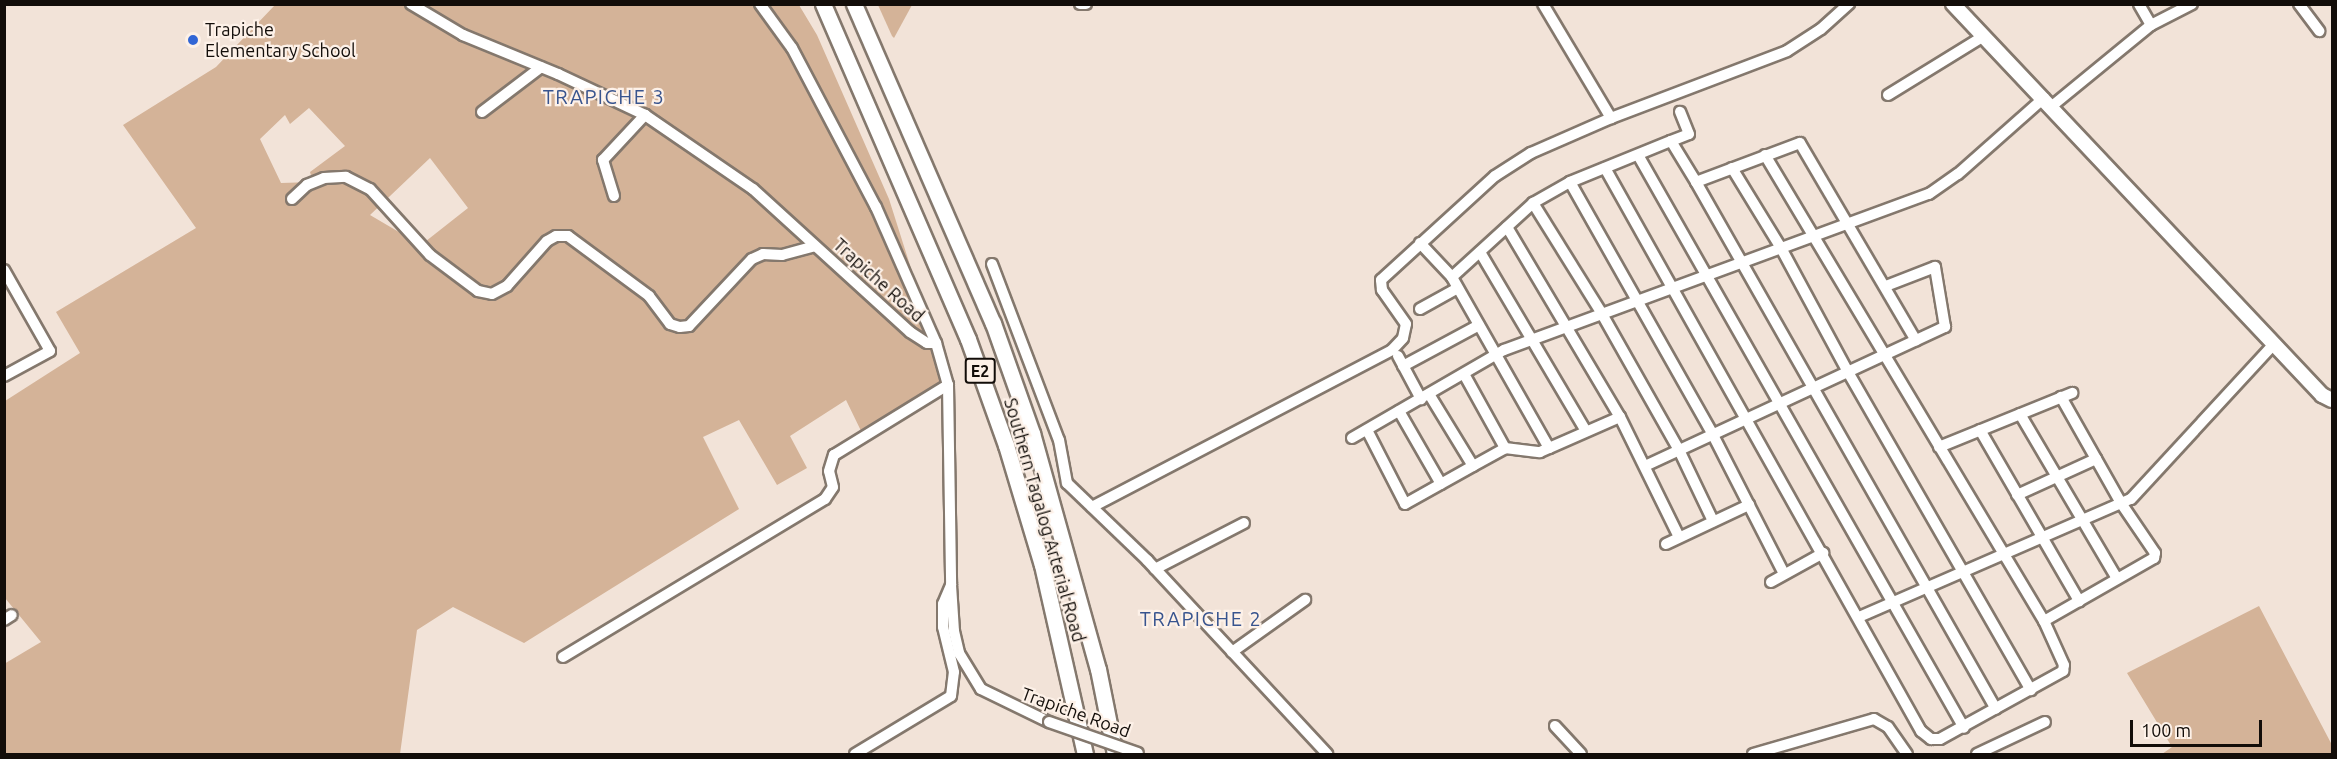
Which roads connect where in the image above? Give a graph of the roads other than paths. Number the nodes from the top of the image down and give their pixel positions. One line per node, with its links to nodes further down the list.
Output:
1 (411, 4): 16 (street, Trapiche Road)
2 (760, 4): 55 (street)
3 (822, 4): 119 (highway, Southern Tagalog Arterial Road / E2)
4 (854, 4): 120 (highway, Southern Tagalog Arterial Road / E2)
5 (1080, 4): 6 (street)
6 (1086, 4)
7 (1543, 4): 22 (street)
8 (1849, 4): 22 (street)
9 (1953, 4): 15 (main road)
10 (2139, 4): 13 (street)
11 (2192, 4): 13 (street)
12 (2299, 4): 14 (street)
13 (2151, 25): 18 (street)
14 (2319, 31)
15 (1984, 36): 17 (street); 18 (main road)
16 (541, 67): 19 (street); 21 (street, Trapiche Road)
17 (1888, 95)
18 (2048, 102): 33 (street); 56 (main road)
19 (482, 112)
20 (1680, 112): 23 (street)
21 (645, 115): 30 (street); 37 (street, Trapiche Road)
22 (1611, 118): 36 (street)
23 (1671, 141): 24 (street); 29 (street)
24 (1638, 155): 26 (street); 43 (street)
25 (1765, 155): 27 (street); 33 (street); 35 (street)
26 (1605, 168): 28 (street); 47 (street)
27 (1732, 168): 29 (street); 38 (street)
28 (1570, 182): 32 (street); 48 (street)
29 (1696, 182): 40 (street)
30 (614, 196)
31 (292, 199): 37 (street)
32 (1533, 203): 34 (street); 50 (street)
33 (1850, 223): 35 (street); 45 (street)
34 (1507, 227): 39 (street); 52 (street)
35 (1815, 236): 38 (street); 58 (street)
36 (1420, 243): 44 (street); 90 (street)
37 (815, 246): 55 (street, Trapiche Road)
38 (1781, 248): 40 (street); 59 (street)
39 (1480, 252): 44 (street); 53 (street)
40 (1744, 262): 43 (street); 63 (street)
41 (992, 264): 90 (street)
42 (4, 270): 61 (street)
43 (1710, 275): 47 (street); 68 (street)
44 (1452, 277): 46 (street)
45 (1886, 286): 54 (street); 54 (street)
46 (1458, 288): 49 (street); 51 (street)
47 (1672, 288): 48 (street); 72 (street)
48 (1638, 301): 50 (street); 76 (street)
49 (1420, 309)
50 (1602, 315): 52 (street); 81 (street)
51 (1479, 325): 57 (street); 65 (street)
52 (1569, 327): 53 (street); 71 (street)
53 (1533, 340): 57 (street); 75 (street)
54 (1916, 341): 58 (street)
55 (936, 343): 62 (street, Trapiche Road)
56 (2275, 343): 67 (main road); 88 (street)
57 (1496, 355): 60 (street); 80 (street)
58 (1884, 356): 59 (street); 78 (street)
59 (1848, 372): 63 (street); 100 (street)
60 (1464, 374): 65 (street); 79 (street)
61 (5, 375)
62 (948, 385): 104 (street, Trapiche Road); 112 (street)
63 (1812, 388): 68 (street); 105 (street)
64 (2072, 393): 66 (street)
65 (1425, 396): 69 (street); 83 (street)
66 (2061, 397): 70 (street); 82 (street)
67 (2332, 400)
68 (1781, 403): 72 (street); 108 (street)
69 (1399, 411): 73 (street); 86 (street)
70 (2020, 414): 74 (street); 85 (street)
71 (1620, 417): 75 (street); 84 (street)
72 (1747, 419): 76 (street); 97 (street)
73 (1367, 430): 77 (street); 86 (street)
74 (1980, 430): 78 (street); 87 (street)
75 (1587, 431): 80 (street)
76 (1713, 435): 81 (street); 89 (street)
77 (1352, 438)
78 (1939, 447): 98 (street)
79 (1505, 448): 80 (street); 83 (street)
80 (1549, 448)
81 (1679, 450): 84 (street); 92 (street)
82 (2096, 459): 85 (street); 88 (street)
83 (1473, 466): 86 (street)
84 (1645, 466): 94 (street)
85 (2057, 477): 87 (street); 91 (street)
86 (1441, 484)
87 (2018, 495): 95 (street)
88 (2121, 504): 91 (street); 102 (street)
89 (1749, 505): 92 (street); 101 (street)
90 (1092, 507): 99 (street)
91 (2083, 520): 95 (street); 102 (street)
92 (1713, 522): 94 (street)
93 (1244, 523): 99 (street)
94 (1679, 537): 96 (street)
95 (2042, 537): 98 (street); 107 (street)
96 (1665, 544)
97 (1823, 553): 101 (street); 109 (street)
98 (2003, 554): 100 (street); 110 (street)
99 (1155, 569): 111 (street)
100 (1963, 572): 105 (street); 113 (street)
101 (1784, 574): 103 (street)
102 (2117, 579): 107 (street)
103 (1771, 582)
104 (951, 585): 118 (street); 121 (street, Trapiche Road, bridge)
105 (1927, 587): 108 (street); 114 (street)
106 (1305, 600): 111 (street)
107 (2079, 601): 110 (street)
108 (1892, 602): 109 (street); 117 (street)
109 (1859, 616): 117 (street)
110 (2044, 621): 113 (street)
111 (1232, 652): 122 (street)
112 (563, 657)
113 (2031, 690): 114 (street)
114 (1996, 709): 117 (street)
115 (2045, 722): 126 (street)
116 (1555, 726): 123 (street)
117 (1964, 728)
118 (855, 754)
119 (1085, 754)
120 (1115, 754)
121 (1140, 754)
122 (1327, 754)
123 (1581, 754)
124 (1753, 754): 125 (street)
125 (1907, 754)
126 (1977, 754)

